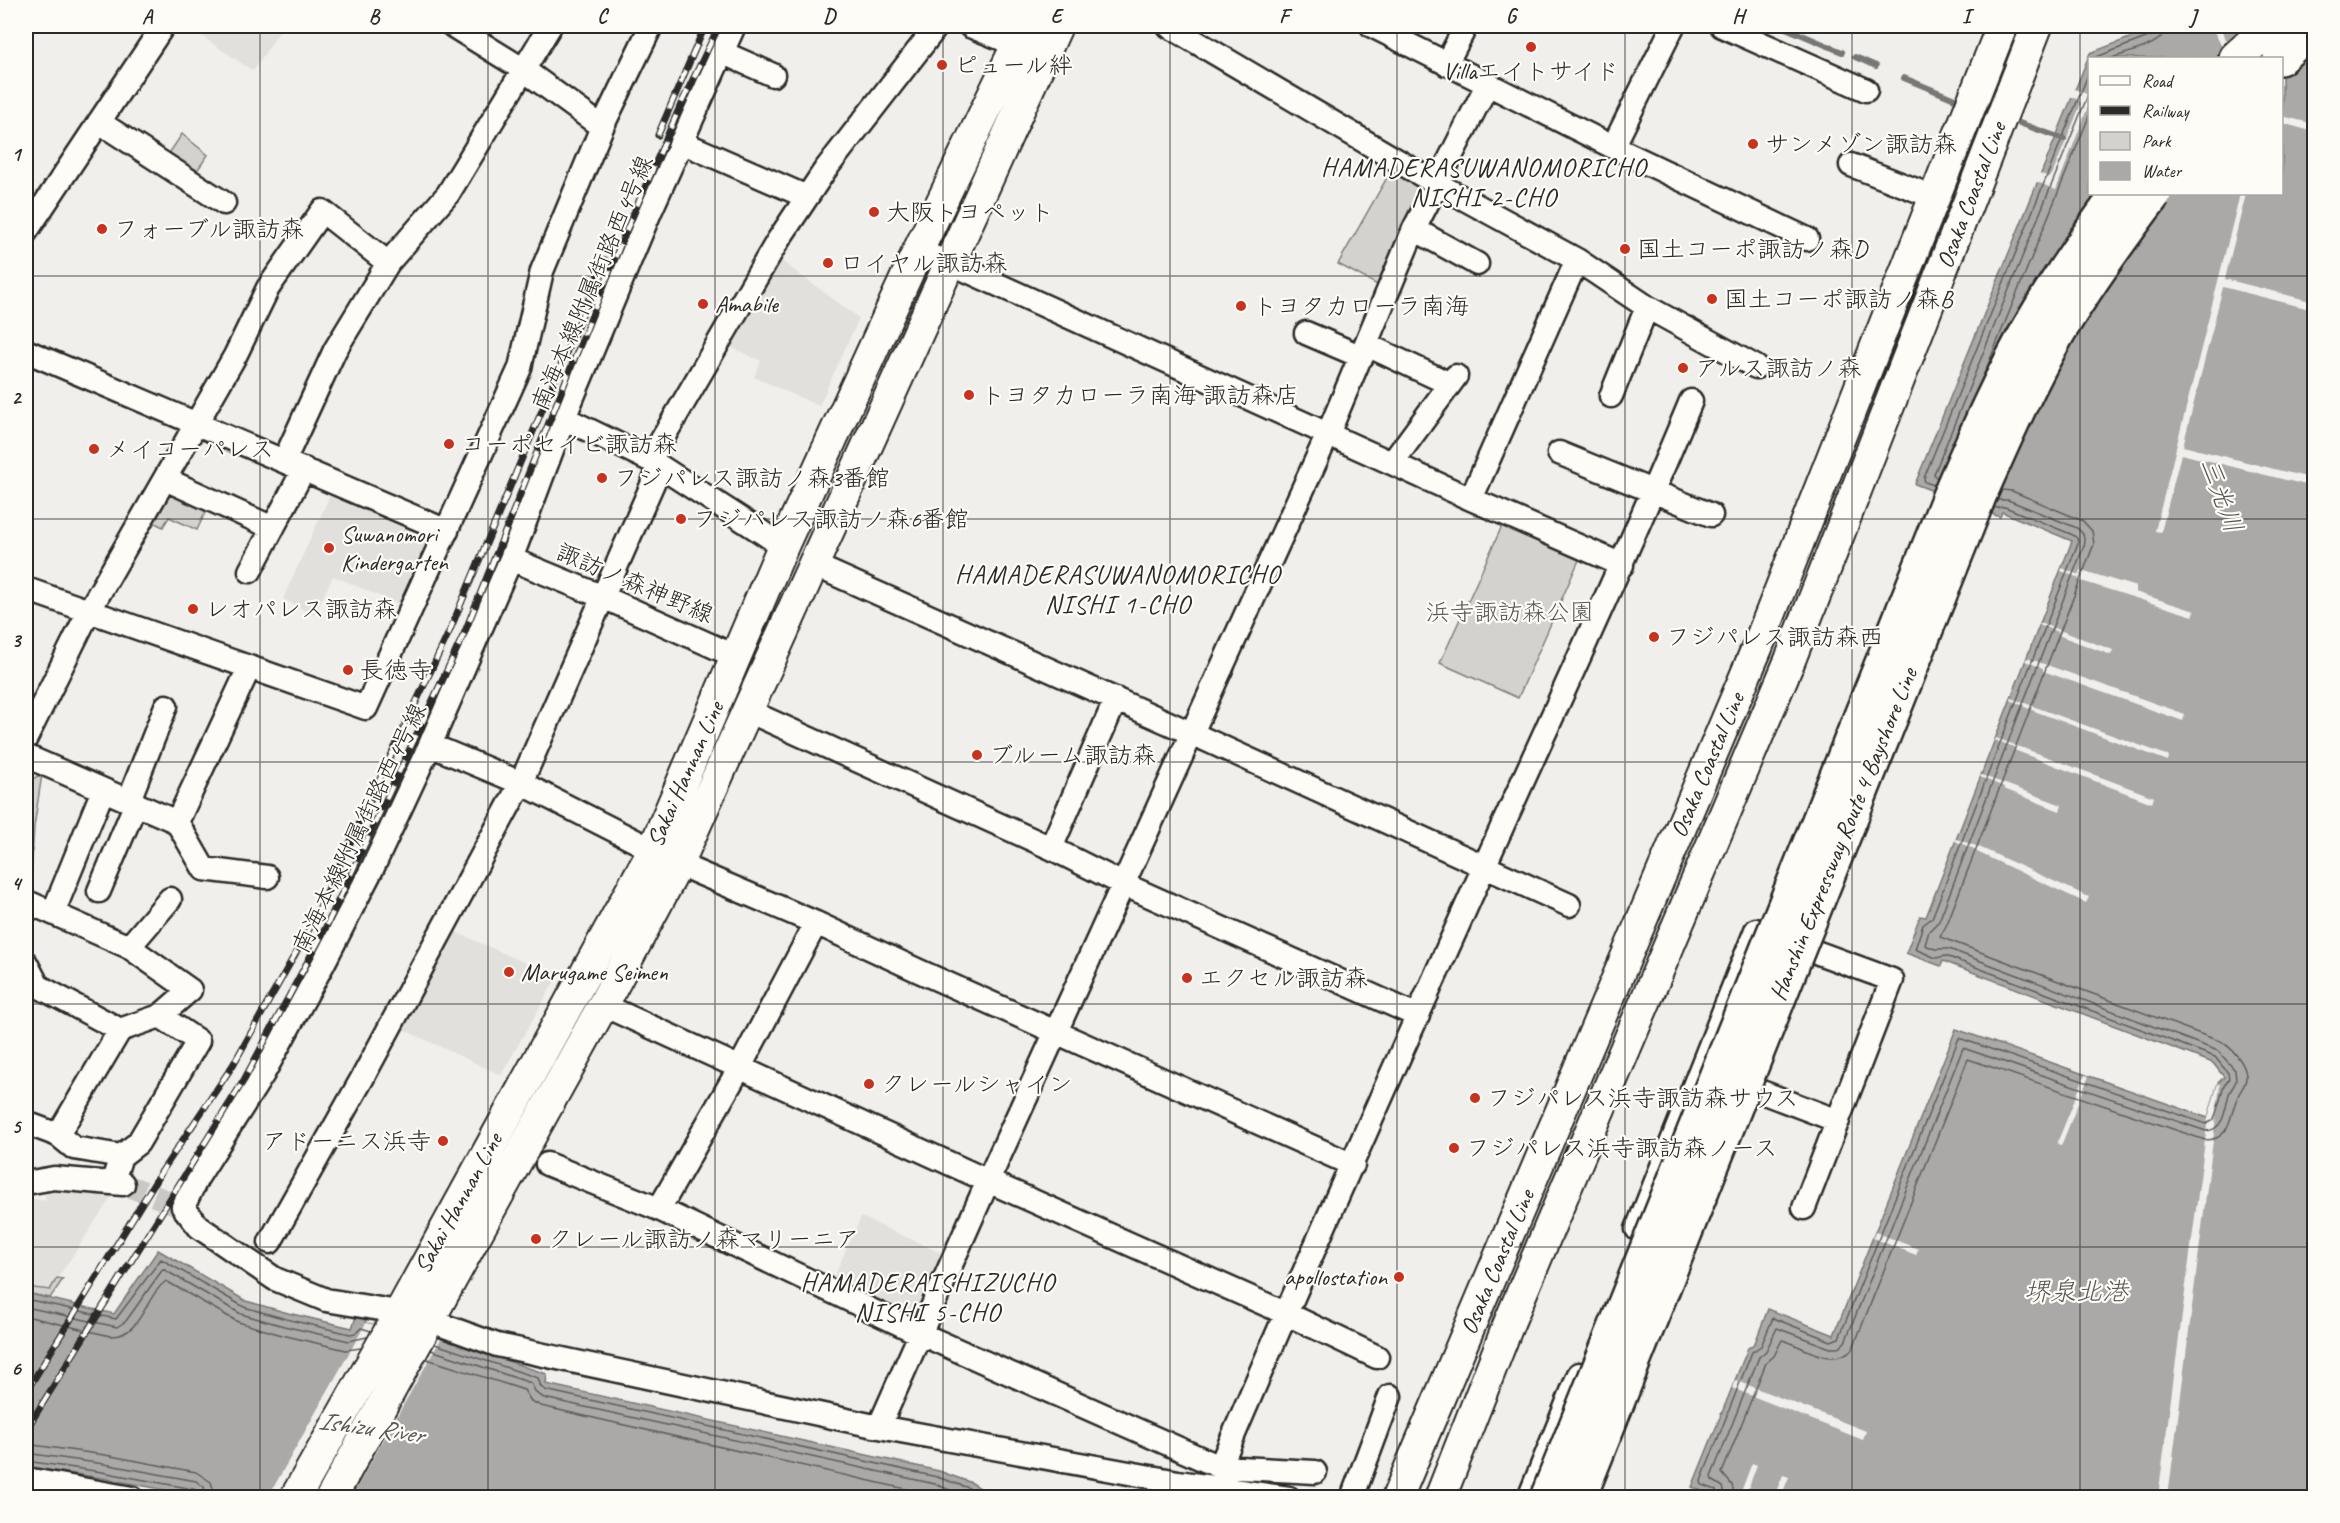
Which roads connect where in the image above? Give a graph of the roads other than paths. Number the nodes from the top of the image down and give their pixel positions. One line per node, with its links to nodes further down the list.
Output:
1 (163, 26): 27 (street)
2 (453, 26): 23 (street)
3 (550, 26): 23 (street)
4 (651, 26): 28 (street)
5 (734, 26): 19 (street, 南海本線附属街路西4号線)
6 (937, 26): 35 (street)
7 (970, 26): 18 (street)
8 (1057, 26): 44 (main road, Sakai Hannan Line)
9 (1168, 26): 32 (street)
10 (1372, 26): 22 (street)
11 (1466, 26): 22 (street)
12 (1673, 26): 30 (street)
13 (1722, 26): 26 (street)
14 (2002, 26): 36 (main road, Osaka Coastal Line)
15 (2037, 26): 134 (main road, Osaka Coastal Line)
16 (2271, 26): 20 (highway)
17 (2314, 27): 21 (highway)
18 (1021, 35): 41 (main road, Sakai Hannan Line)
19 (722, 52): 24 (street); 29 (street, 南海本線附属街路西4号線)
20 (2237, 57)
21 (2281, 57)
22 (1446, 64): 25 (street)
23 (524, 70): 28 (street); 43 (street)
24 (773, 75)
25 (1487, 85): 30 (street); 32 (street)
26 (1866, 90)
27 (99, 122): 37 (street); 39 (street)
28 (602, 127): 65 (street)
29 (681, 142): 35 (street); 53 (street, 南海本線附属街路西4号線)
30 (1613, 147): 40 (street)
31 (1851, 165): 36 (street)
32 (1437, 184): 38 (street); 42 (street)
33 (2117, 195): 136 (highway, Hanshin Expressway Route 4 Bayshore Line, bridge)
34 (2153, 195): 137 (highway, Hanshin Expressway Route 4 Bayshore Line, bridge)
35 (807, 197): 57 (street)
36 (1934, 197): 133 (main road, Osaka Coastal Line)
37 (224, 203)
38 (1414, 229): 45 (street); 49 (street)
39 (26, 232)
40 (1807, 239)
41 (918, 251): 44 (street); 66 (main road, Sakai Hannan Line)
42 (1577, 260): 46 (street); 62 (street)
43 (388, 262): 54 (street); 59 (street)
44 (950, 263): 55 (street); 68 (main road, Sakai Hannan Line)
45 (1477, 264)
46 (1647, 308): 50 (street); 51 (street)
47 (1306, 333): 49 (street)
48 (26, 351): 54 (street)
49 (1364, 351): 55 (street); 58 (street)
50 (1755, 367)
51 (1611, 396)
52 (1691, 401): 61 (street)
53 (564, 418): 57 (street); 67 (street, 南海本線附属街路西4号線)
54 (197, 423): 59 (street); 60 (street)
55 (1328, 434): 58 (street); 79 (street)
56 (1560, 453): 61 (street)
57 (655, 463): 66 (street); 72 (street)
58 (1392, 463): 62 (street)
59 (294, 465): 64 (street); 65 (street)
60 (165, 479): 64 (street); 73 (street)
61 (1653, 492): 63 (street); 69 (street)
62 (1471, 499): 69 (street)
63 (1711, 515)
64 (273, 528): 70 (street)
65 (447, 531): 75 (street)
66 (783, 546): 74 (main road, Sakai Hannan Line)
67 (511, 559): 72 (street, 諏訪ノ森神野線); 81 (street, 南海本線附属街路西4号線)
68 (812, 564): 76 (street); 78 (main road, Sakai Hannan Line)
69 (1622, 565): 89 (street)
70 (250, 571)
71 (26, 589): 73 (street)
72 (603, 597): 74 (street, 諏訪ノ森神野線); 83 (street)
73 (88, 611): 75 (street); 80 (street)
74 (737, 657): 88 (main road, Sakai Hannan Line)
75 (249, 668): 86 (street)
76 (1116, 699): 79 (street); 87 (street)
77 (166, 706): 85 (street)
78 (748, 711): 87 (street); 88 (main road, Sakai Hannan Line)
79 (1191, 733): 89 (street); 91 (street)
80 (26, 738)
81 (430, 745): 83 (street); 119 (street, 南海本線附属街路西4号線)
82 (26, 756): 84 (street)
83 (520, 783): 88 (street); 117 (street)
84 (104, 790): 85 (street); 96 (street)
85 (132, 802): 86 (street); 92 (street)
86 (177, 822): 90 (street)
87 (1051, 848): 91 (street)
88 (665, 857): 97 (street); 100 (main road, Sakai Hannan Line); 119 (main road, Sakai Hannan Line)
89 (1484, 867): 95 (street); 102 (street)
90 (267, 877)
91 (1123, 884): 102 (street); 104 (street)
92 (99, 891)
93 (170, 899): 98 (street)
94 (32, 904): 96 (street)
95 (1569, 905)
96 (53, 913): 98 (street)
97 (816, 923): 104 (street); 105 (street)
98 (129, 947): 101 (street)
99 (26, 963): 103 (street)
100 (603, 1005): 105 (street); 119 (main road, Sakai Hannan Line)
101 (160, 1016): 103 (street); 110 (street)
102 (1418, 1016): 112 (street)
103 (120, 1030): 109 (street)
104 (1056, 1032): 112 (street); 113 (street)
105 (740, 1067): 113 (street); 116 (street)
106 (1701, 1069): 107 (street); 107 (street); 135 (street)
107 (1838, 1121): 115 (street)
108 (26, 1123): 109 (street)
109 (58, 1136): 110 (street)
110 (121, 1156): 114 (street)
111 (547, 1164): 116 (street)
112 (1353, 1165): 118 (street)
113 (988, 1181): 118 (street); 120 (street)
114 (26, 1183)
115 (1804, 1208)
116 (659, 1209): 120 (street)
117 (270, 1242)
118 (1285, 1314): 121 (street); 124 (street)
119 (411, 1321): 123 (street); 129 (main road, Sakai Hannan Line); 130 (main road, Sakai Hannan Line)
120 (921, 1334): 123 (street); 124 (street)
121 (1377, 1357)
122 (1390, 1396): 132 (street)
123 (879, 1427): 131 (street)
124 (1220, 1467): 125 (street)
125 (1316, 1472)
126 (26, 1479): 127 (street)
127 (70, 1493): 128 (street)
128 (132, 1497)
129 (295, 1497)
130 (331, 1497)
131 (1289, 1497)
132 (1352, 1497)
133 (1397, 1497)
134 (1440, 1497)
135 (1529, 1497)
136 (1547, 1497)
137 (1578, 1497)

